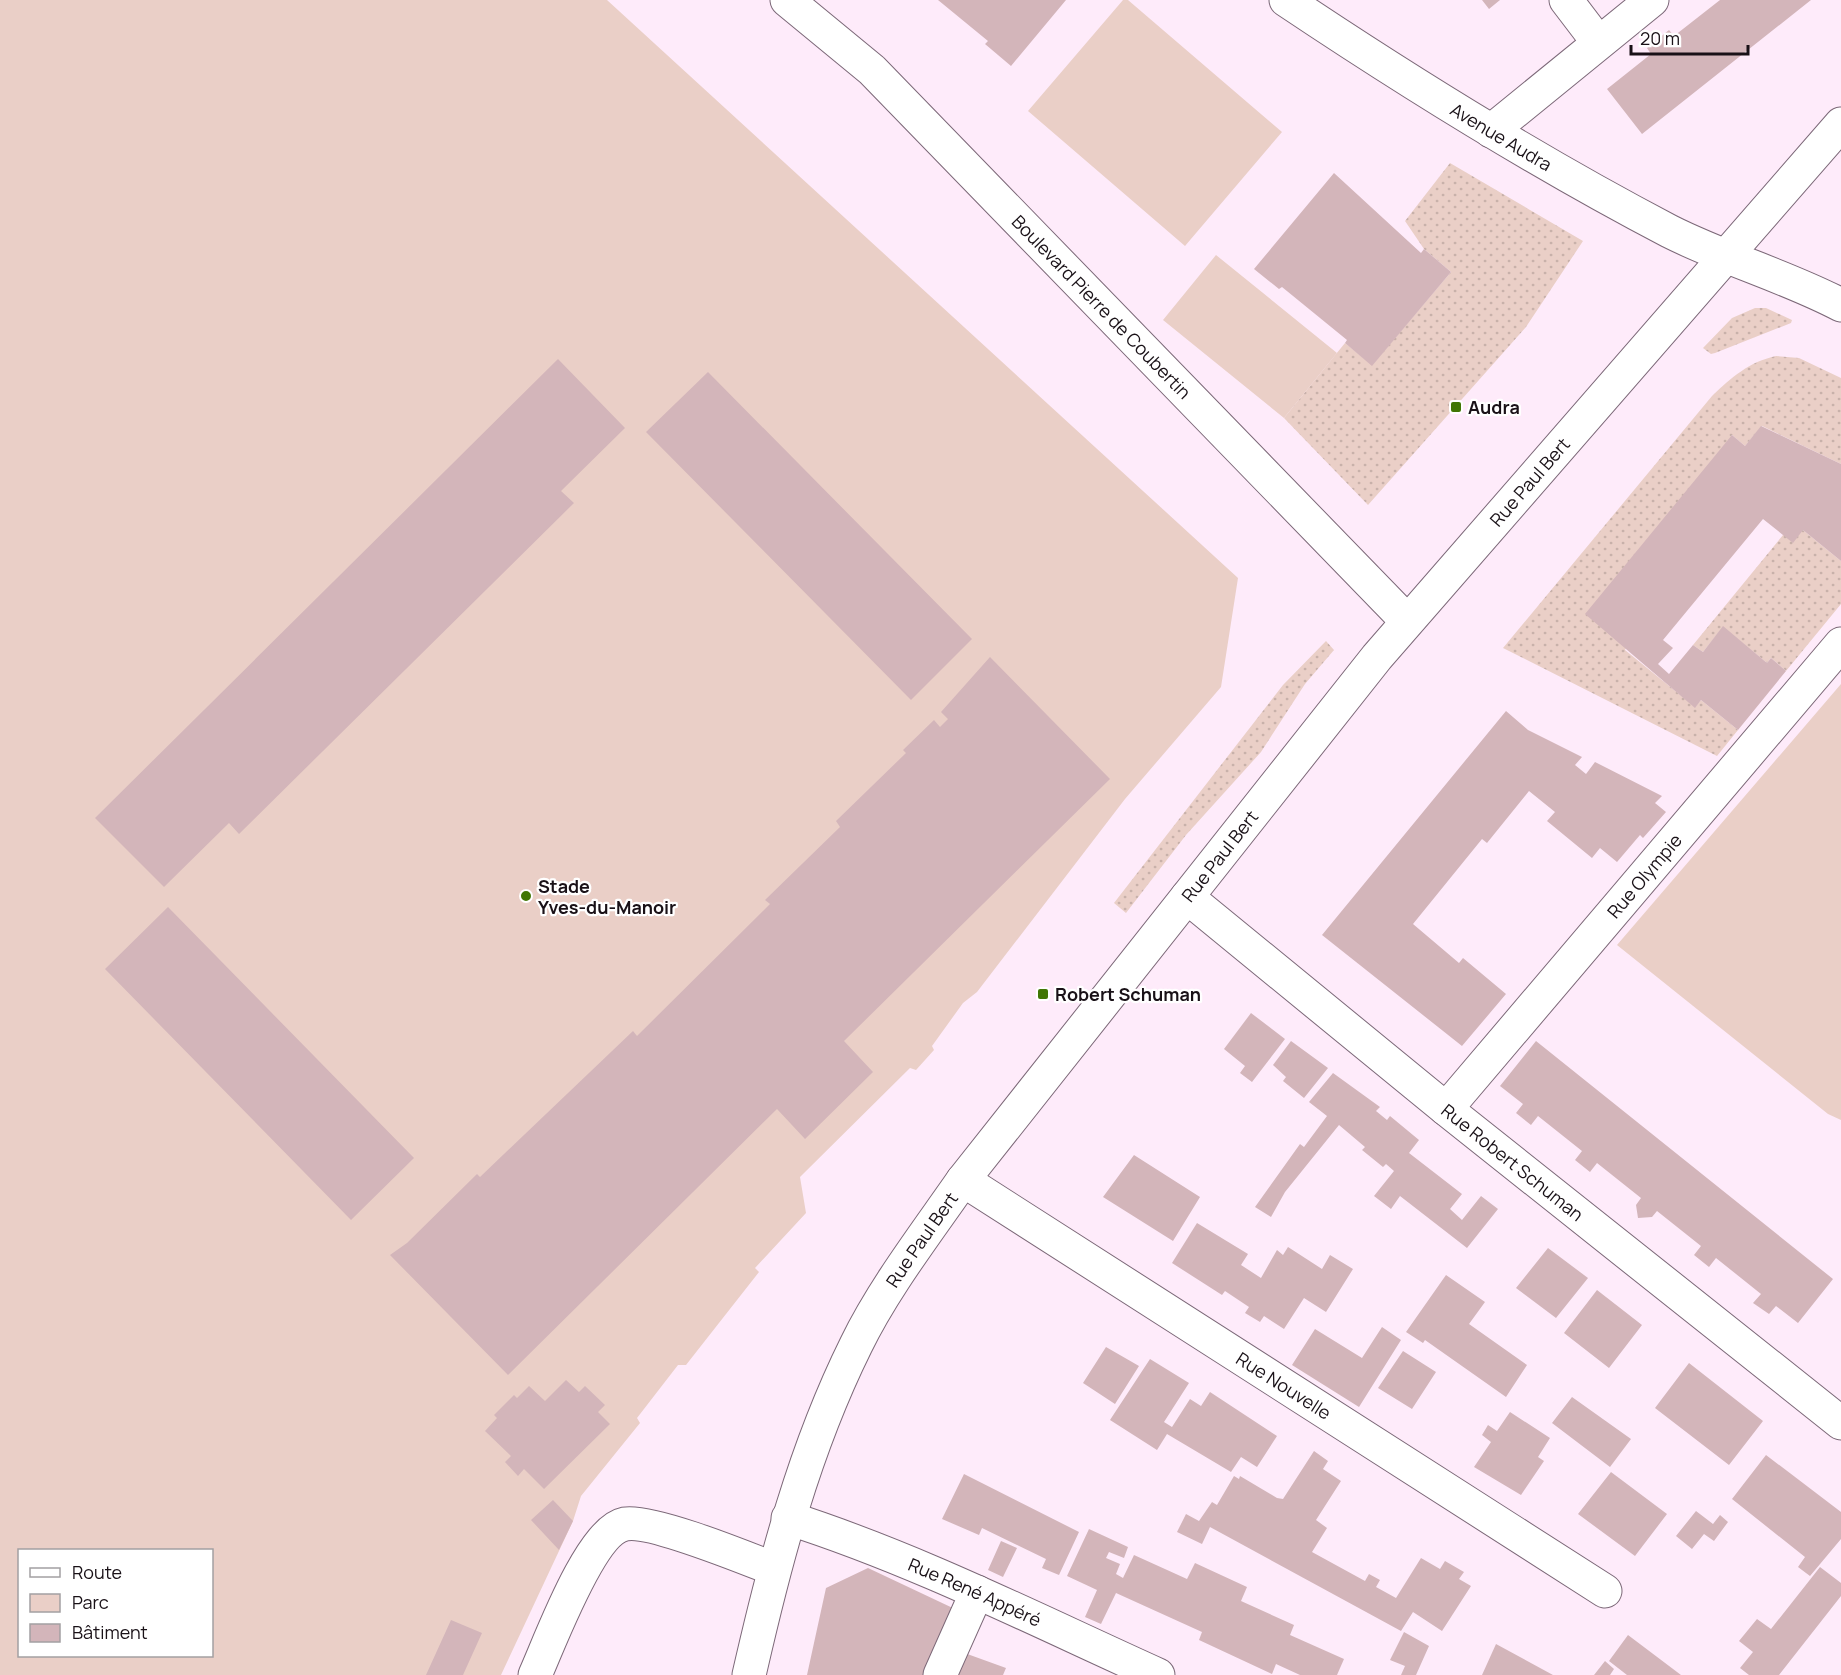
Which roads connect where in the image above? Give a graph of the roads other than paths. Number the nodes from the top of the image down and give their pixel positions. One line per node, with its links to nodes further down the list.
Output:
1 (787, 0): 10 (street, Boulevard Pierre de Coubertin)
2 (1286, 0): 7 (street, Avenue Audra)
3 (1566, 0): 5 (street)
4 (1652, 0): 5 (street)
5 (1598, 42): 7 (street)
6 (1841, 124): 8 (street, Rue Paul Bert)
7 (1491, 131): 8 (street, Avenue Audra)
8 (1727, 255): 9 (street, Avenue Audra); 10 (street, Rue Paul Bert)
9 (1841, 305)
10 (1407, 621): 12 (street, Rue Paul Bert)
11 (1841, 644): 13 (street, Rue Olympie)
12 (1187, 897): 13 (street, Rue Robert Schuman); 14 (street, Rue Paul Bert)
13 (1446, 1109): 15 (street, Rue Robert Schuman)
14 (963, 1180): 16 (street, Rue Paul Bert); 18 (street, Rue Nouvelle)
15 (1841, 1423)
16 (788, 1518): 17 (street, Rue Paul Bert); 19 (street, Rue René Appéré)
17 (774, 1569): 21 (street); 22 (street, Rue Paul Bert)
18 (1605, 1591)
19 (977, 1592): 20 (street, Rue René Appéré); 23 (street)
20 (1148, 1673)
21 (536, 1675)
22 (749, 1675)
23 (940, 1675)

